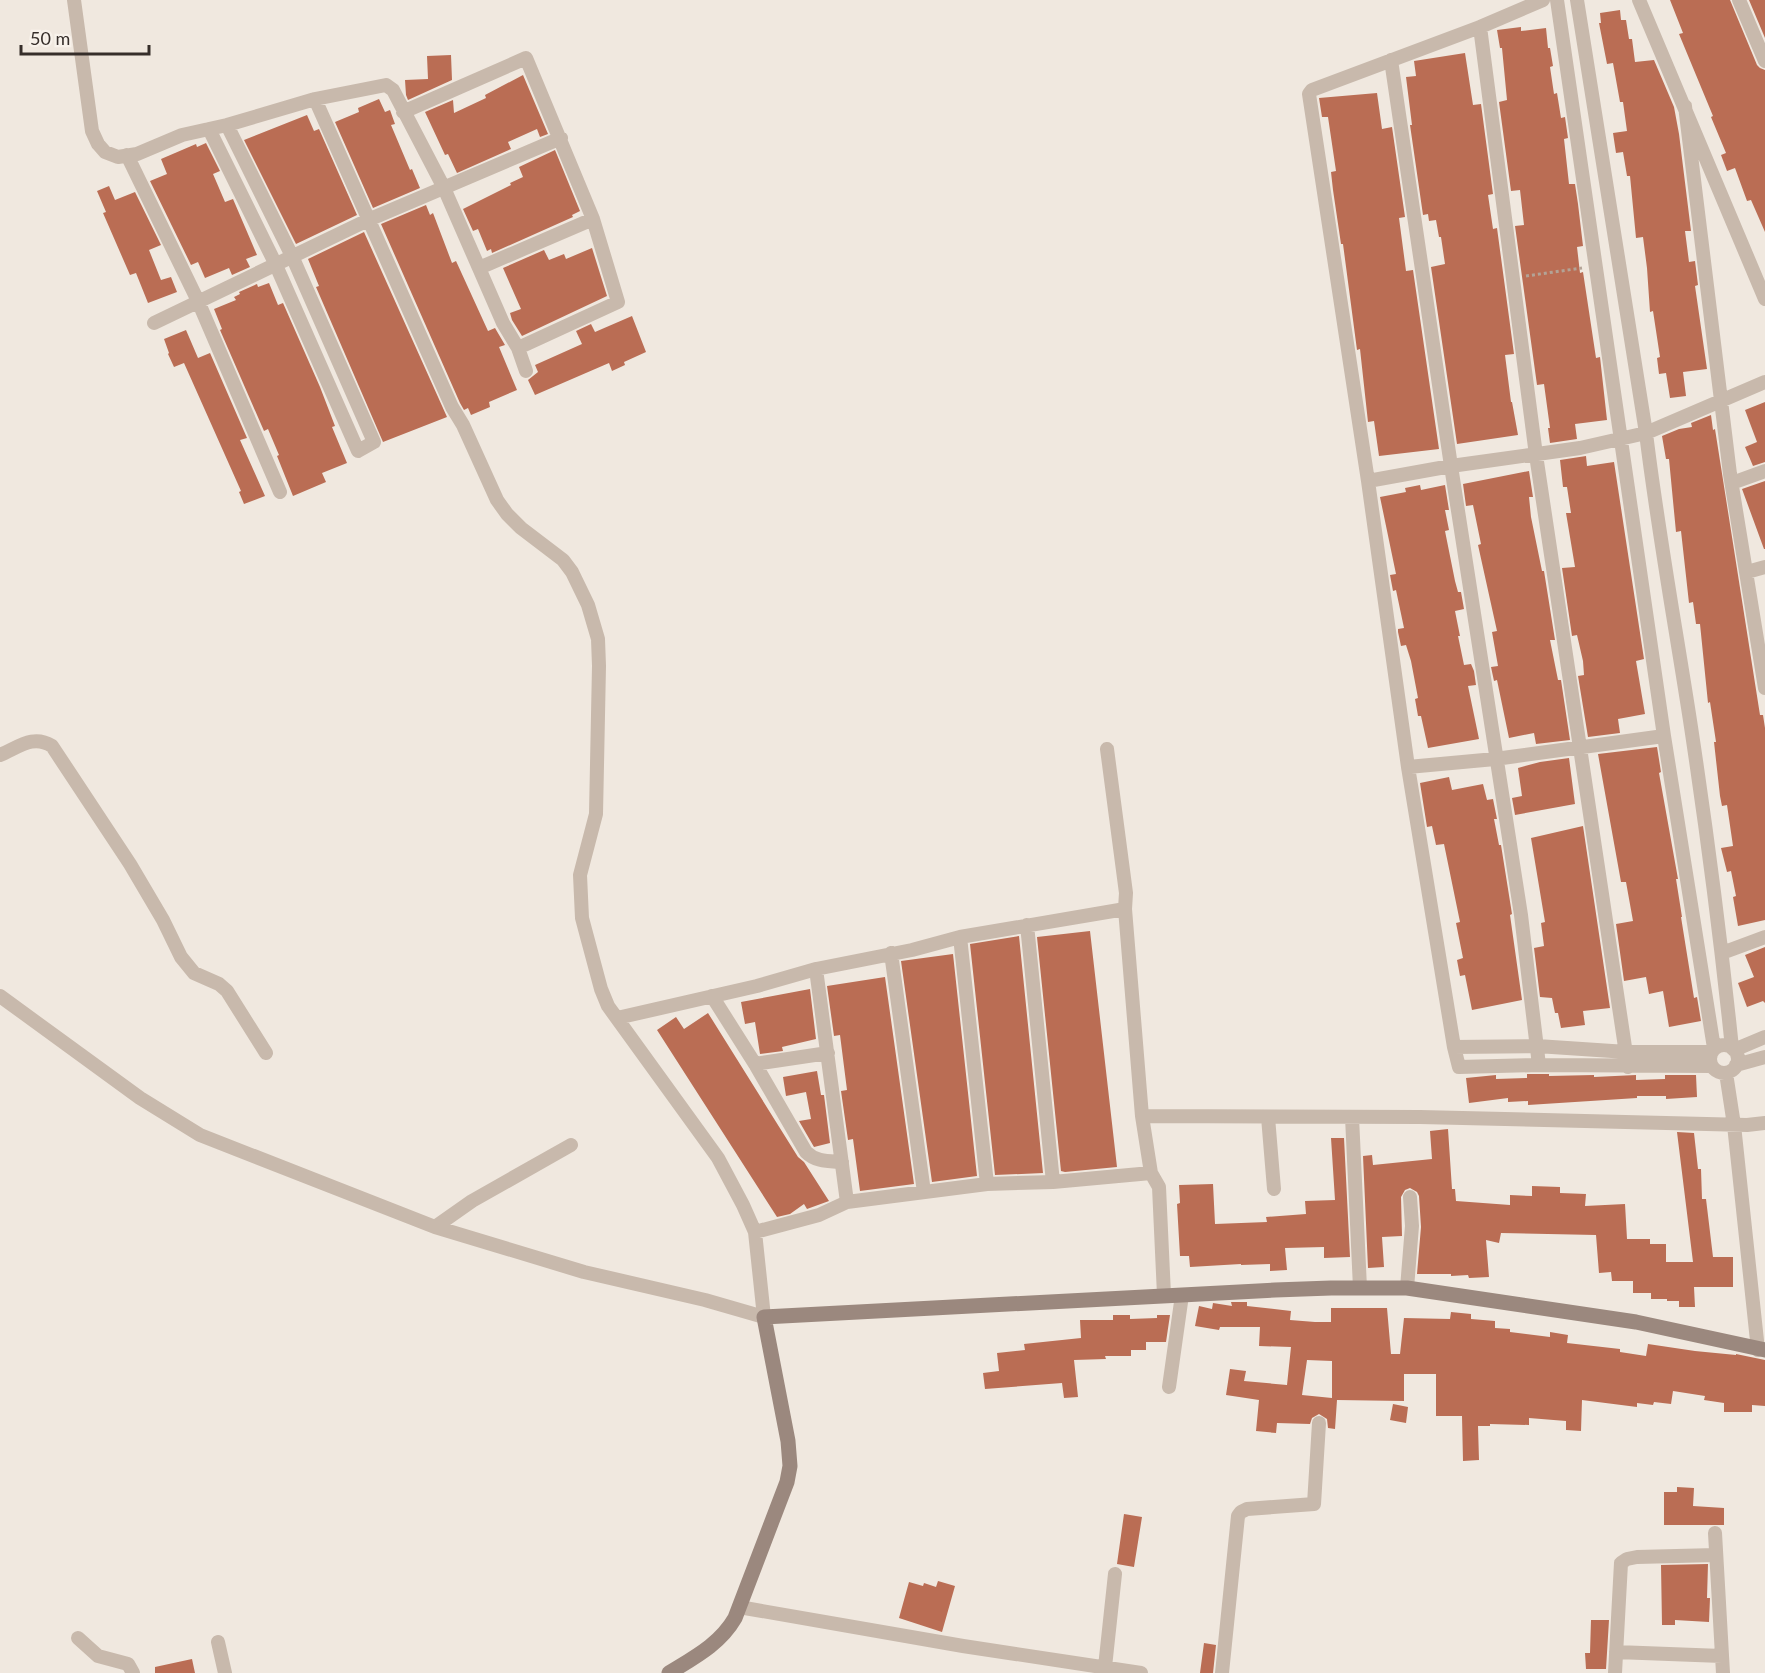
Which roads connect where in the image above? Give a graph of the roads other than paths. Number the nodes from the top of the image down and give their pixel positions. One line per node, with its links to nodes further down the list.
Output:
1 (74, 0): 16 (street)
2 (1543, 0): 7 (street)
3 (1557, 0): 31 (street)
4 (1577, 0): 30 (street)
5 (1639, 0): 11 (street)
6 (1739, 0): 9 (street)
7 (1480, 27): 8 (street); 32 (street)
8 (1391, 60): 33 (street); 35 (street)
9 (1765, 61)
10 (315, 99): 12 (street); 13 (street); 19 (street)
11 (1685, 106): 23 (street); 29 (street)
12 (403, 112): 15 (street); 17 (street)
13 (227, 125): 14 (street); 20 (street)
14 (209, 129): 16 (street); 21 (street)
15 (561, 138): 17 (street); 18 (street)
16 (127, 155): 24 (street)
17 (444, 188): 19 (street); 22 (street)
18 (593, 219): 22 (street); 26 (street)
19 (368, 220): 20 (street); 57 (street)
20 (292, 256): 21 (street); 21 (street)
21 (275, 263): 24 (street)
22 (479, 268): 26 (street)
23 (1764, 294)
24 (198, 301): 25 (street); 37 (street)
25 (154, 323)
26 (518, 348): 27 (street)
27 (526, 371)
28 (1765, 382): 29 (street)
29 (1722, 399): 30 (street); 36 (street)
30 (1646, 434): 31 (street); 53 (street)
31 (1621, 440): 32 (street); 42 (street)
32 (1536, 455): 33 (street); 43 (street)
33 (1451, 466): 35 (street); 46 (street)
34 (1765, 471): 36 (street)
35 (1368, 481): 47 (street)
36 (1732, 483): 39 (street)
37 (280, 492)
38 (1765, 567): 39 (street)
39 (1747, 572): 40 (street)
40 (1763, 665): 41 (street)
41 (1765, 688)
42 (1664, 736): 43 (street); 63 (street)
43 (1580, 747): 46 (street); 64 (street)
44 (1107, 750): 48 (street)
45 (0, 755): 65 (street)
46 (1495, 759): 47 (street); 59 (street)
47 (1408, 767): 60 (street)
48 (1125, 909): 49 (street); 74 (street)
49 (1027, 925): 50 (street); 82 (street)
50 (960, 937): 52 (street); 83 (street)
51 (1765, 937): 53 (street)
52 (891, 953): 54 (street); 85 (street)
53 (1722, 953): 61 (street)
54 (816, 969): 56 (street); 66 (street)
55 (0, 996): 88 (street)
56 (712, 996): 57 (street); 68 (street)
57 (617, 1018): 89 (street)
58 (1765, 1037): 61 (street)
59 (1537, 1046): 60 (street); 62 (street); 69 (street)
60 (1454, 1047): 69 (street)
61 (1733, 1049): 63 (street); 73 (street)
62 (1591, 1050): 64 (street); 71 (street)
63 (1713, 1050): 64 (street); 70 (street)
64 (1627, 1052): 72 (street)
65 (266, 1053)
66 (828, 1053): 68 (street); 80 (street)
67 (1765, 1057): 73 (street)
68 (754, 1064): 80 (street)
69 (1539, 1065): 71 (street)
70 (1712, 1066): 72 (street); 73 (street)
71 (1592, 1067): 72 (street)
72 (1628, 1067)
73 (1731, 1069): 78 (street)
74 (1142, 1116): 75 (street); 81 (street)
75 (1268, 1117): 76 (street); 84 (street)
76 (1352, 1117): 78 (street); 90 (street)
77 (1765, 1123): 78 (street)
78 (1734, 1125): 95 (street)
79 (571, 1145): 88 (street)
80 (842, 1162): 87 (street)
81 (1151, 1173): 82 (street); 93 (street)
82 (1053, 1182): 83 (street)
83 (987, 1184): 85 (street)
84 (1274, 1189)
85 (924, 1192): 87 (street)
86 (1410, 1197): 91 (street)
87 (847, 1202): 89 (street)
88 (435, 1227): 94 (street)
89 (754, 1232): 94 (street)
90 (1360, 1288): 91 (street); 92 (street)
91 (1407, 1288): 95 (street)
92 (1182, 1295): 93 (street); 96 (street)
93 (1164, 1296): 94 (street)
94 (764, 1317): 101 (street)
95 (1762, 1350)
96 (1169, 1387)
97 (1319, 1423): 111 (street)
98 (1715, 1533): 99 (street)
99 (1716, 1555): 104 (street); 105 (street)
100 (1115, 1574): 106 (street)
101 (739, 1607): 106 (street); 109 (street)
102 (78, 1638): 107 (street)
103 (218, 1642): 108 (street)
104 (1616, 1652): 105 (street); 112 (street)
105 (1722, 1656): 113 (street)
106 (1105, 1667): 110 (street)
107 (133, 1673)
108 (225, 1673)
109 (669, 1673)
110 (1141, 1673)
111 (1222, 1673)
112 (1615, 1673)
113 (1723, 1673)

